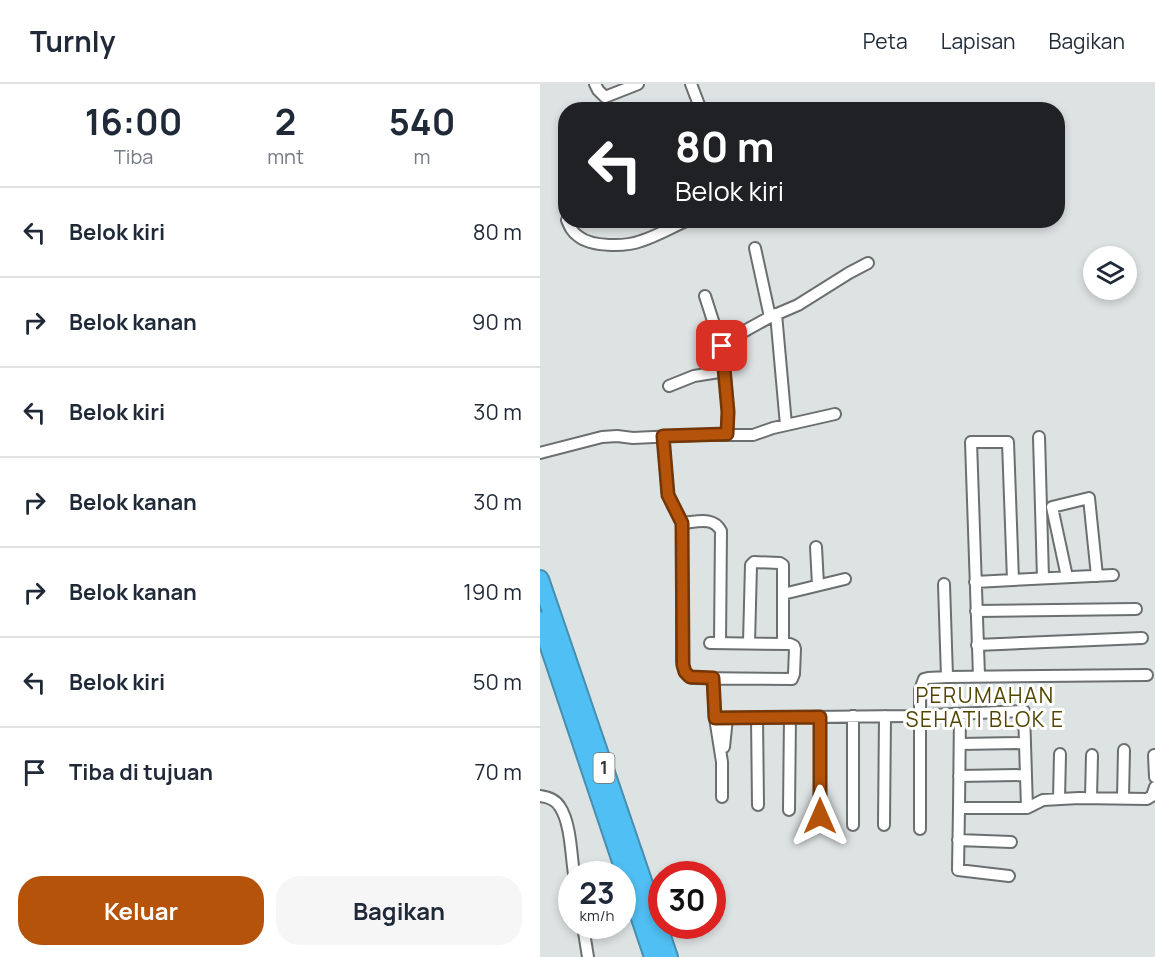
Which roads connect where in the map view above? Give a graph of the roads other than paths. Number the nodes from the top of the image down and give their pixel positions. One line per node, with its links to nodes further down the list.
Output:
1 (595, 84): 2 (street)
2 (638, 84)
3 (691, 84): 4 (street)
4 (698, 102)
5 (571, 228): 6 (street)
6 (671, 228)
7 (754, 248): 10 (street)
8 (868, 263): 10 (street)
9 (705, 296): 11 (street)
10 (773, 316): 11 (street); 15 (street)
11 (722, 346): 12 (street)
12 (725, 371): 13 (street); 16 (street)
13 (669, 386)
14 (834, 414): 15 (street)
15 (786, 425): 16 (street)
16 (727, 434): 17 (street)
17 (663, 436): 19 (street); 21 (street)
18 (1040, 437): 20 (street)
19 (540, 453)
20 (1047, 508): 24 (street); 25 (street); 26 (street)
21 (682, 523): 38 (street); 44 (street)
22 (816, 547): 32 (street)
23 (1113, 575): 24 (street)
24 (1097, 576): 25 (street)
25 (1067, 577): 26 (street)
26 (1043, 578): 29 (street)
27 (540, 579): 85 (highway, 1)
28 (846, 579): 32 (street)
29 (1013, 580): 30 (street); 30 (street)
30 (975, 582): 35 (street)
31 (944, 584): 43 (street)
32 (818, 585): 33 (street)
33 (783, 594): 38 (street); 39 (street)
34 (1136, 609): 35 (street)
35 (976, 611): 40 (street)
36 (540, 620): 84 (highway, 1)
37 (1142, 638): 40 (street)
38 (749, 643): 39 (street)
39 (783, 644): 44 (street)
40 (978, 645): 42 (street)
41 (1147, 675): 42 (street)
42 (979, 676): 43 (street)
43 (947, 677): 46 (street)
44 (713, 678): 52 (street)
45 (960, 714): 46 (street); 54 (street); 55 (street)
46 (920, 715): 48 (street); 77 (street)
47 (853, 716): 48 (street); 51 (street); 75 (street)
48 (885, 716): 76 (street)
49 (757, 717): 50 (street); 53 (street); 70 (street)
50 (790, 717): 51 (street); 73 (street)
51 (820, 717): 74 (street)
52 (715, 718): 53 (street); 60 (street)
53 (727, 718): 60 (street)
54 (1025, 743): 55 (street); 61 (street)
55 (960, 744): 62 (street)
56 (1124, 750): 68 (street)
57 (1060, 754): 69 (street)
58 (1092, 755): 67 (street)
59 (1154, 755): 63 (street)
60 (722, 762): 66 (street)
61 (1026, 775): 62 (street); 72 (street)
62 (959, 776): 71 (street)
63 (1155, 777)
64 (1155, 787): 68 (street)
65 (540, 796): 80 (street)
66 (722, 796)
67 (1091, 798): 68 (street); 69 (street)
68 (1122, 798)
69 (1059, 799): 72 (street)
70 (758, 805)
71 (959, 808): 72 (street); 78 (street)
72 (1027, 808)
73 (789, 810)
74 (820, 816)
75 (853, 825)
76 (884, 825)
77 (920, 829)
78 (958, 840): 79 (street); 81 (street)
79 (1011, 842)
80 (572, 861)
81 (1009, 876)
82 (585, 939): 83 (street)
83 (588, 957)
84 (653, 957)
85 (669, 957)

